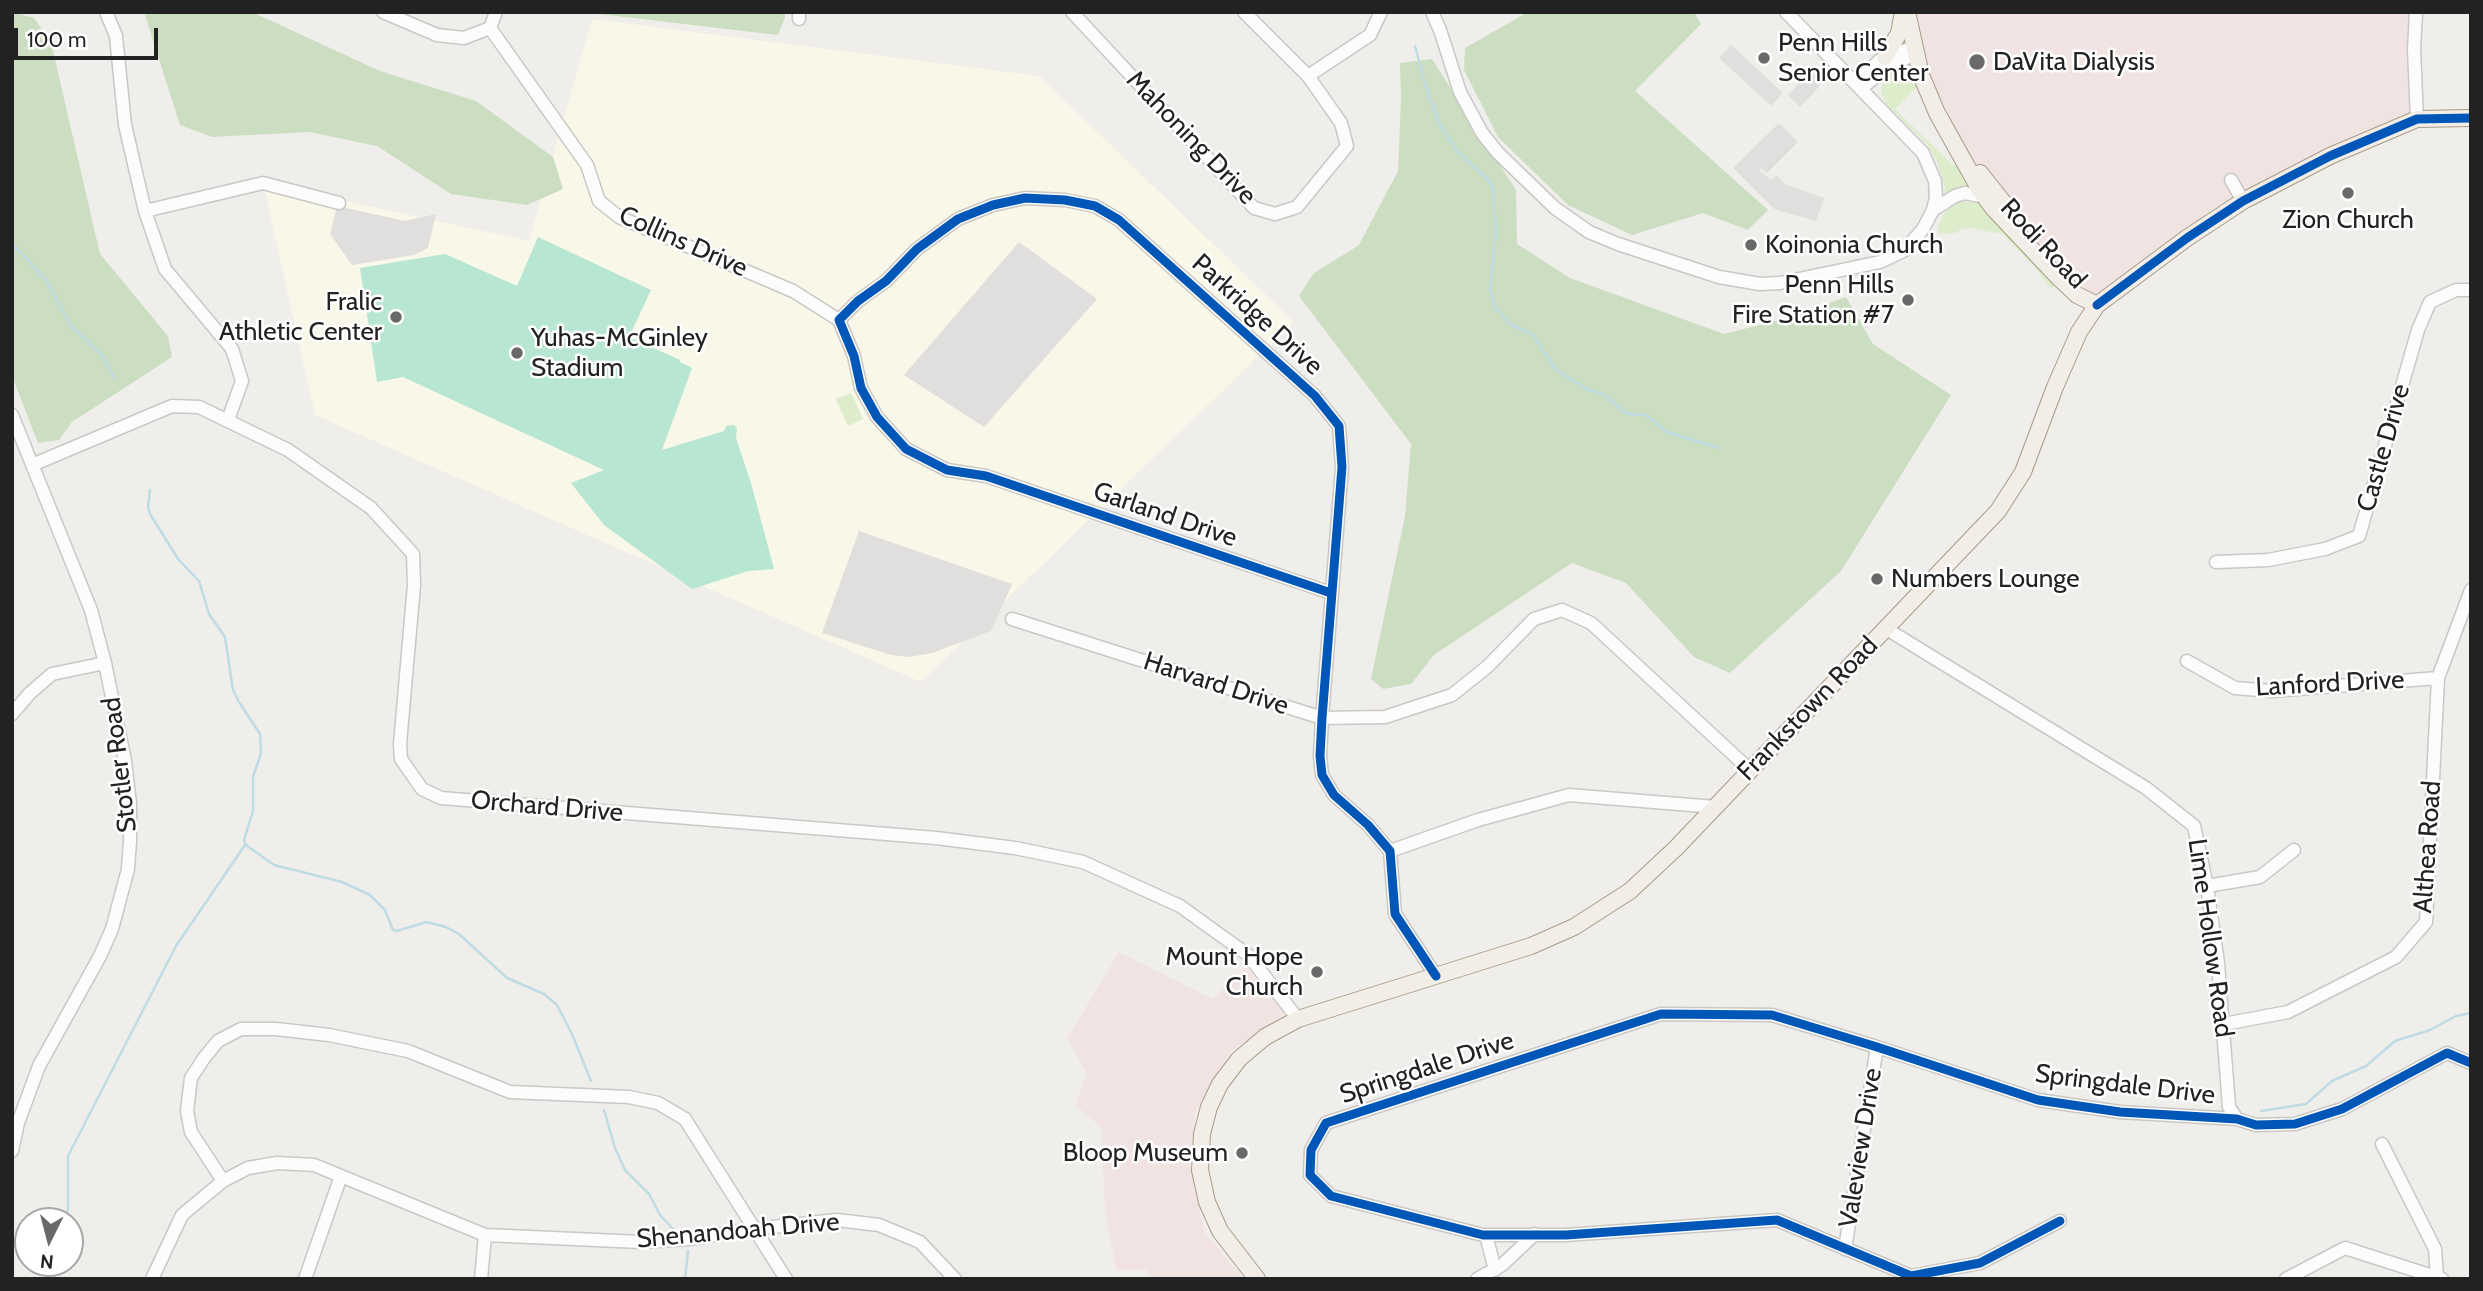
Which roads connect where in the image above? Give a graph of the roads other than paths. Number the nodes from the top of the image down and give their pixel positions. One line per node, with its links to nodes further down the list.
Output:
1 (106, 12): 23 (street)
2 (383, 12): 11 (street)
3 (496, 12): 11 (street)
4 (1072, 12): 14 (street, Mahoning Drive)
5 (1244, 12): 14 (street)
6 (1381, 12): 14 (street)
7 (1432, 12): 22 (street)
8 (1786, 12): 15 (street)
9 (1905, 12): 12 (main road, Rodi Road); 13 (main road)
10 (2416, 12): 17 (street)
11 (490, 28): 26 (street, Collins Drive)
12 (1916, 50): 13 (street); 15 (street); 19 (main road, Rodi Road); 25 (main road, Rodi Road)
13 (1885, 57): 15 (street)
14 (1308, 76)
15 (1859, 86): 22 (street)
16 (2471, 118): 17 (main road, Frankstown Road)
17 (2417, 119): 20 (main road, Frankstown Road)
18 (2231, 180): 20 (street)
19 (1985, 197): 22 (street); 25 (main road, Rodi Road)
20 (2243, 201): 25 (main road, Frankstown Road)
21 (338, 203): 23 (street)
22 (1933, 210)
23 (145, 211): 28 (street)
24 (2471, 290): 30 (street, Castle Drive)
25 (2097, 305): 34 (main road, Frankstown Road)
26 (839, 320): 32 (street, Garland Drive); 32 (street, Parkridge Drive)
27 (12, 415): 29 (street, Stotler Road)
28 (228, 420): 29 (street, Orchard Drive); 46 (street, Orchard Drive)
29 (32, 465): 36 (street, Stotler Road)
30 (2216, 562)
31 (2471, 590): 37 (street, Althea Road)
32 (1331, 593): 39 (street, Parkridge Drive)
33 (1012, 619): 39 (street, Harvard Drive)
34 (1885, 628): 40 (main road, Frankstown Road); 44 (street, Lime Hollow Road)
35 (2187, 661): 37 (street, Lanford Drive)
36 (106, 663): 38 (street); 52 (street, Stotler Road)
37 (2438, 678): 47 (street, Althea Road)
38 (12, 714)
39 (1322, 718): 40 (street, Harvard Drive); 43 (street, Parkridge Drive)
40 (1750, 770): 41 (main road, Frankstown Road)
41 (1715, 807): 43 (street); 45 (main road, Frankstown Road)
42 (2294, 850): 44 (street)
43 (1390, 851): 45 (street)
44 (2207, 886): 47 (street, Lime Hollow Road)
45 (1436, 976): 46 (main road, Frankstown Road)
46 (1298, 1019): 68 (main road, Frankstown Road)
47 (2224, 1024): 50 (street, Lime Hollow Road)
48 (1877, 1047): 50 (street, Springdale Drive); 58 (street, Springdale Drive); 60 (street, Valeview Drive)
49 (2471, 1063): 50 (street)
50 (2237, 1119)
51 (2382, 1144): 62 (street)
52 (12, 1151)
53 (341, 1176): 54 (street, Shenandoah Drive); 59 (street, Shenandoah Drive); 64 (street)
54 (223, 1181): 56 (street); 63 (street, Shenandoah Drive)
55 (2060, 1221): 60 (street, Springdale Drive)
56 (754, 1229): 59 (street, Shenandoah Drive); 66 (street); 67 (street, Shenandoah Drive)
57 (1535, 1234): 58 (street, Springdale Drive); 60 (street, Springdale Drive); 61 (street)
58 (1486, 1235): 61 (street)
59 (485, 1236): 65 (street)
60 (1845, 1249)
61 (1495, 1269): 69 (street)
62 (2440, 1278): 70 (street)
63 (152, 1279)
64 (305, 1279)
65 (481, 1279)
66 (786, 1279)
67 (954, 1279)
68 (1257, 1279)
69 (1478, 1279)
70 (2286, 1279)

